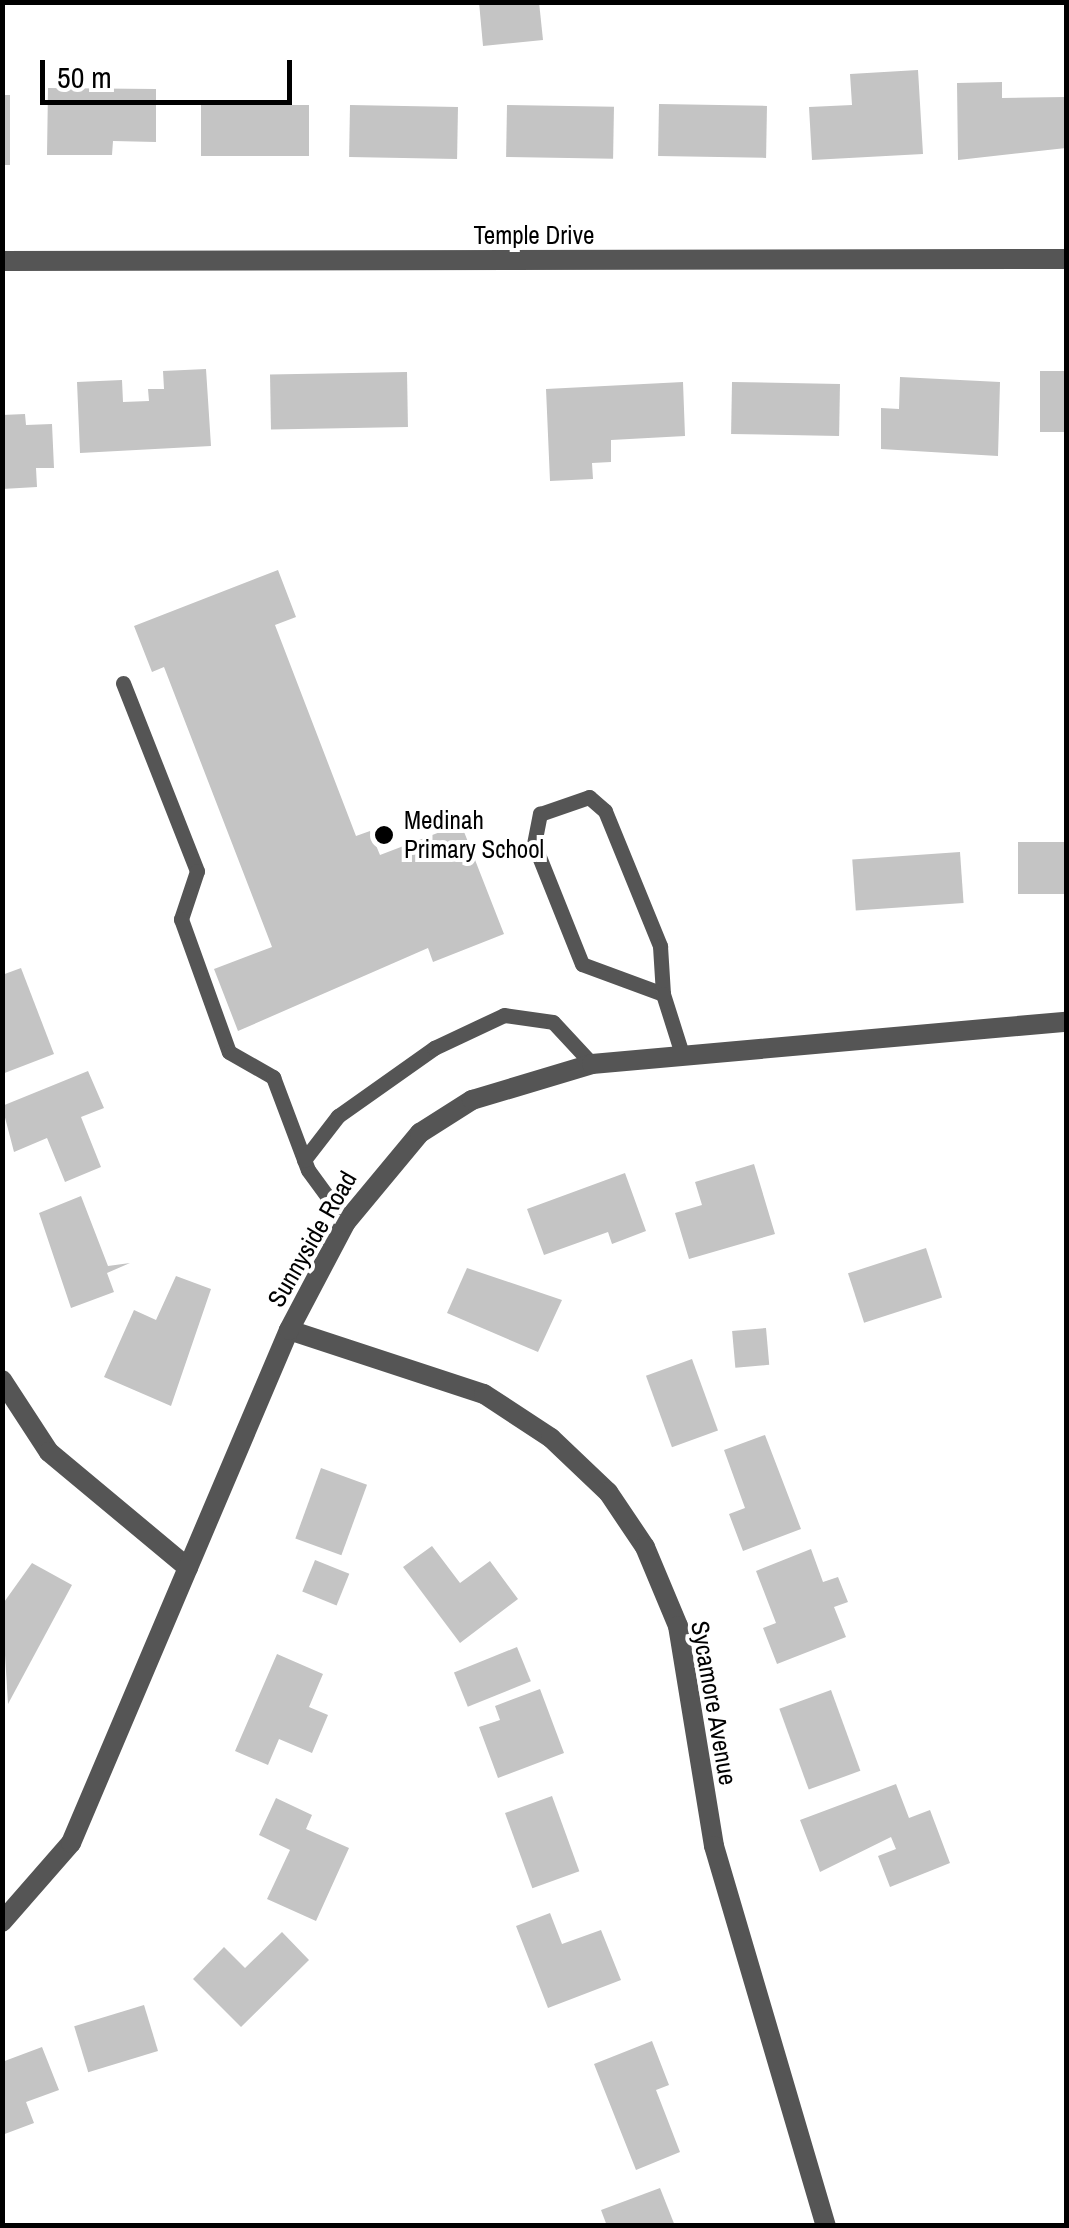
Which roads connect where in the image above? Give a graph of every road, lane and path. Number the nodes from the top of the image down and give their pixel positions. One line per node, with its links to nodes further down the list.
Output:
1 (1066, 259): 2 (street, Temple Drive)
2 (2, 260)
3 (123, 683): 8 (lane)
4 (663, 994): 4 (lane); 6 (lane)
5 (1066, 1022): 6 (street, Sunnyside Road)
6 (683, 1056): 7 (street, Sunnyside Road)
7 (592, 1064): 8 (lane); 9 (street, Sunnyside Road)
8 (304, 1160): 9 (lane)
9 (346, 1222): 10 (street, Sunnyside Road)
10 (289, 1330): 12 (street, Sunnyside Road); 14 (street, Sycamore Avenue)
11 (2, 1380): 12 (street)
12 (188, 1568): 13 (street, Sunnyside Road)
13 (2, 1922)
14 (826, 2226)

